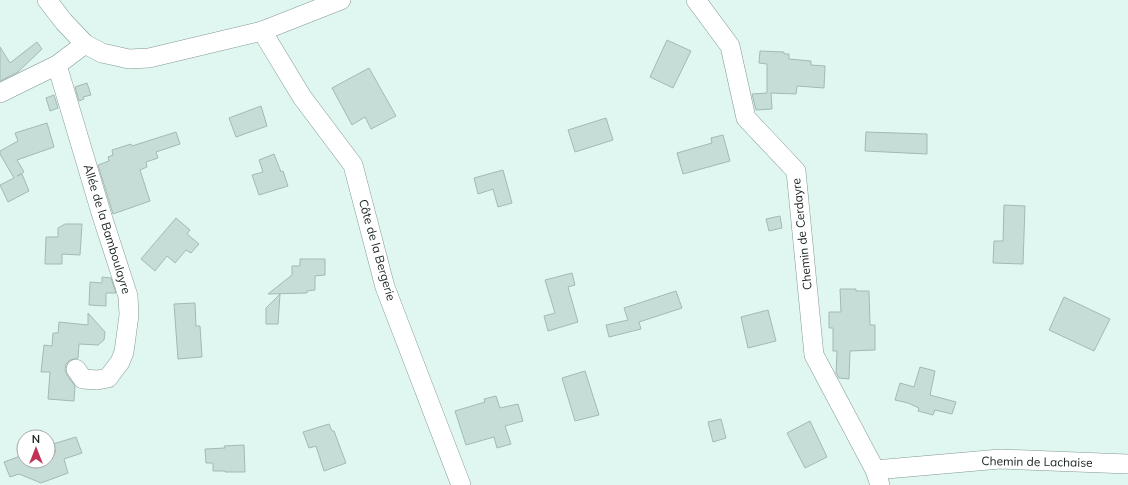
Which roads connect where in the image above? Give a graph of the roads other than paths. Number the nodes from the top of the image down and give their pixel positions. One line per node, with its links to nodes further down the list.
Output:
1 (46, 0): 5 (street)
2 (341, 0): 4 (street)
3 (696, 0): 10 (street, Chemin de Cerdayre)
4 (262, 31): 5 (street); 11 (street, Côte de la Bergerie)
5 (85, 44): 6 (street)
6 (57, 65): 7 (street); 8 (street, Allée de la Bamboulayre)
7 (0, 93)
8 (76, 369)
9 (1128, 464): 10 (street, Chemin de Lachaise)
10 (877, 478)
11 (461, 485)

